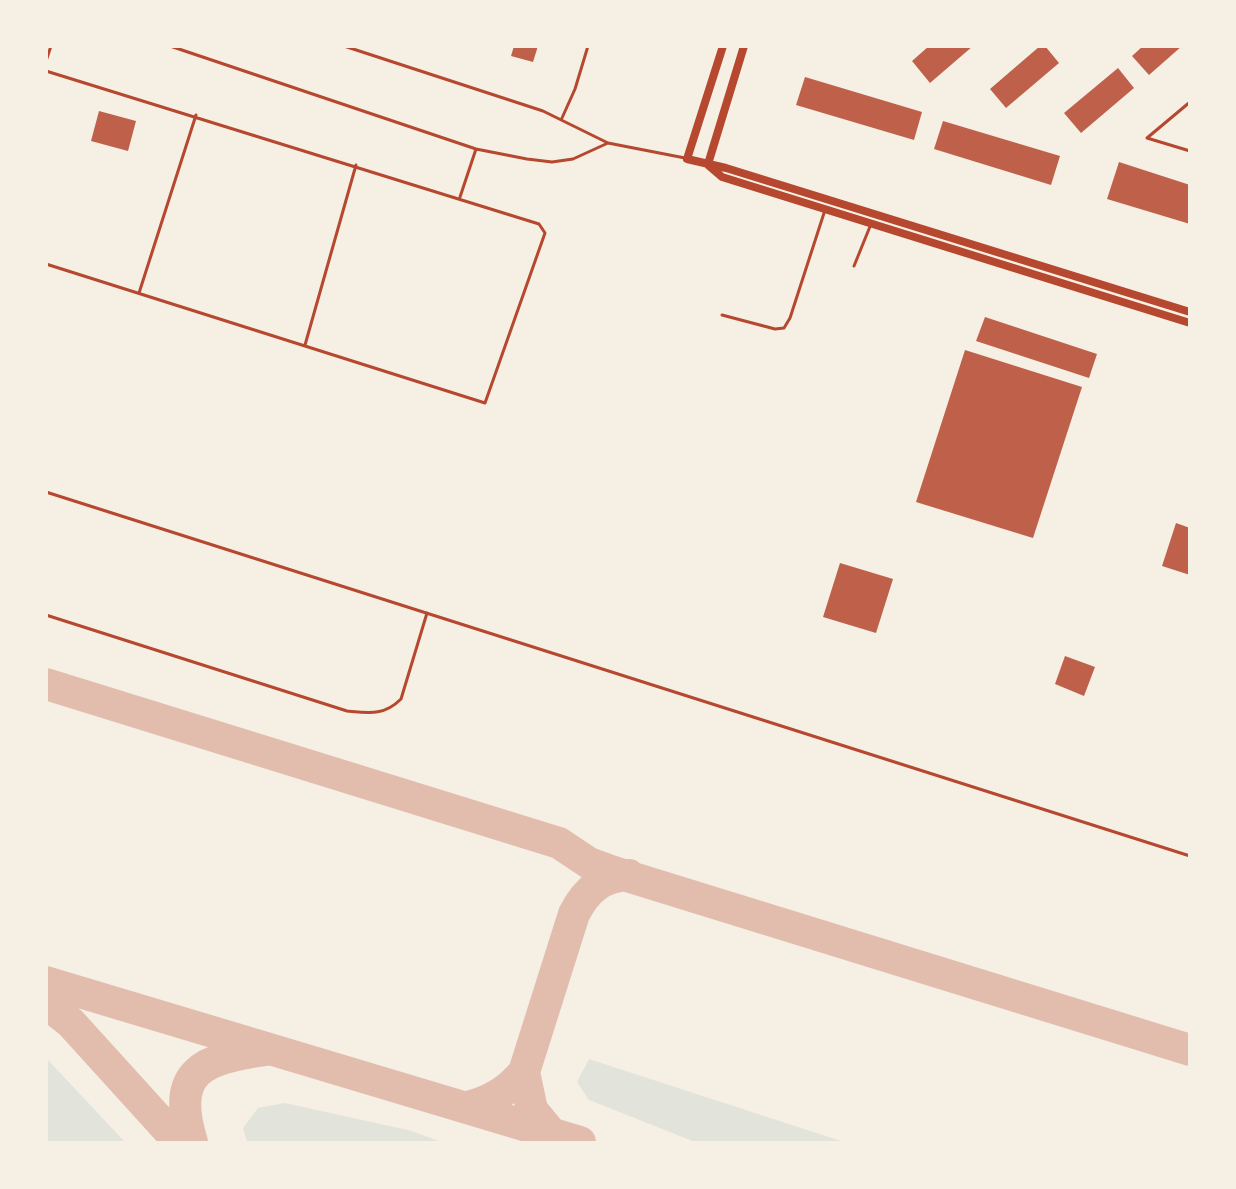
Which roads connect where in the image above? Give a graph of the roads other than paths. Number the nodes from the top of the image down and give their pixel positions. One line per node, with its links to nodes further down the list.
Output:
1 (51, 46): 7 (lane)
2 (170, 46): 13 (lane)
3 (344, 46): 11 (lane)
4 (588, 46): 11 (lane)
5 (723, 46): 15 (main road)
6 (744, 46): 17 (main road)
7 (46, 62)
8 (46, 71): 10 (lane)
9 (1190, 102): 14 (lane)
10 (196, 115): 16 (lane); 23 (lane)
11 (562, 119): 12 (lane)
12 (608, 143): 13 (lane); 15 (lane)
13 (476, 148): 18 (lane)
14 (1190, 152)
15 (687, 159): 17 (main road)
16 (356, 165): 18 (lane); 27 (lane)
17 (708, 165): 19 (main road); 24 (main road)
18 (460, 197): 27 (lane)
19 (825, 208): 20 (main road); 25 (lane)
20 (872, 222): 22 (lane); 26 (main road)
21 (46, 264): 23 (lane)
22 (854, 266)
23 (139, 294): 27 (lane)
24 (1190, 312)
25 (722, 315)
26 (1190, 323)
27 (305, 346)
28 (46, 492): 29 (lane)
29 (427, 613): 30 (lane); 31 (lane)
30 (46, 615)
31 (1190, 856)

